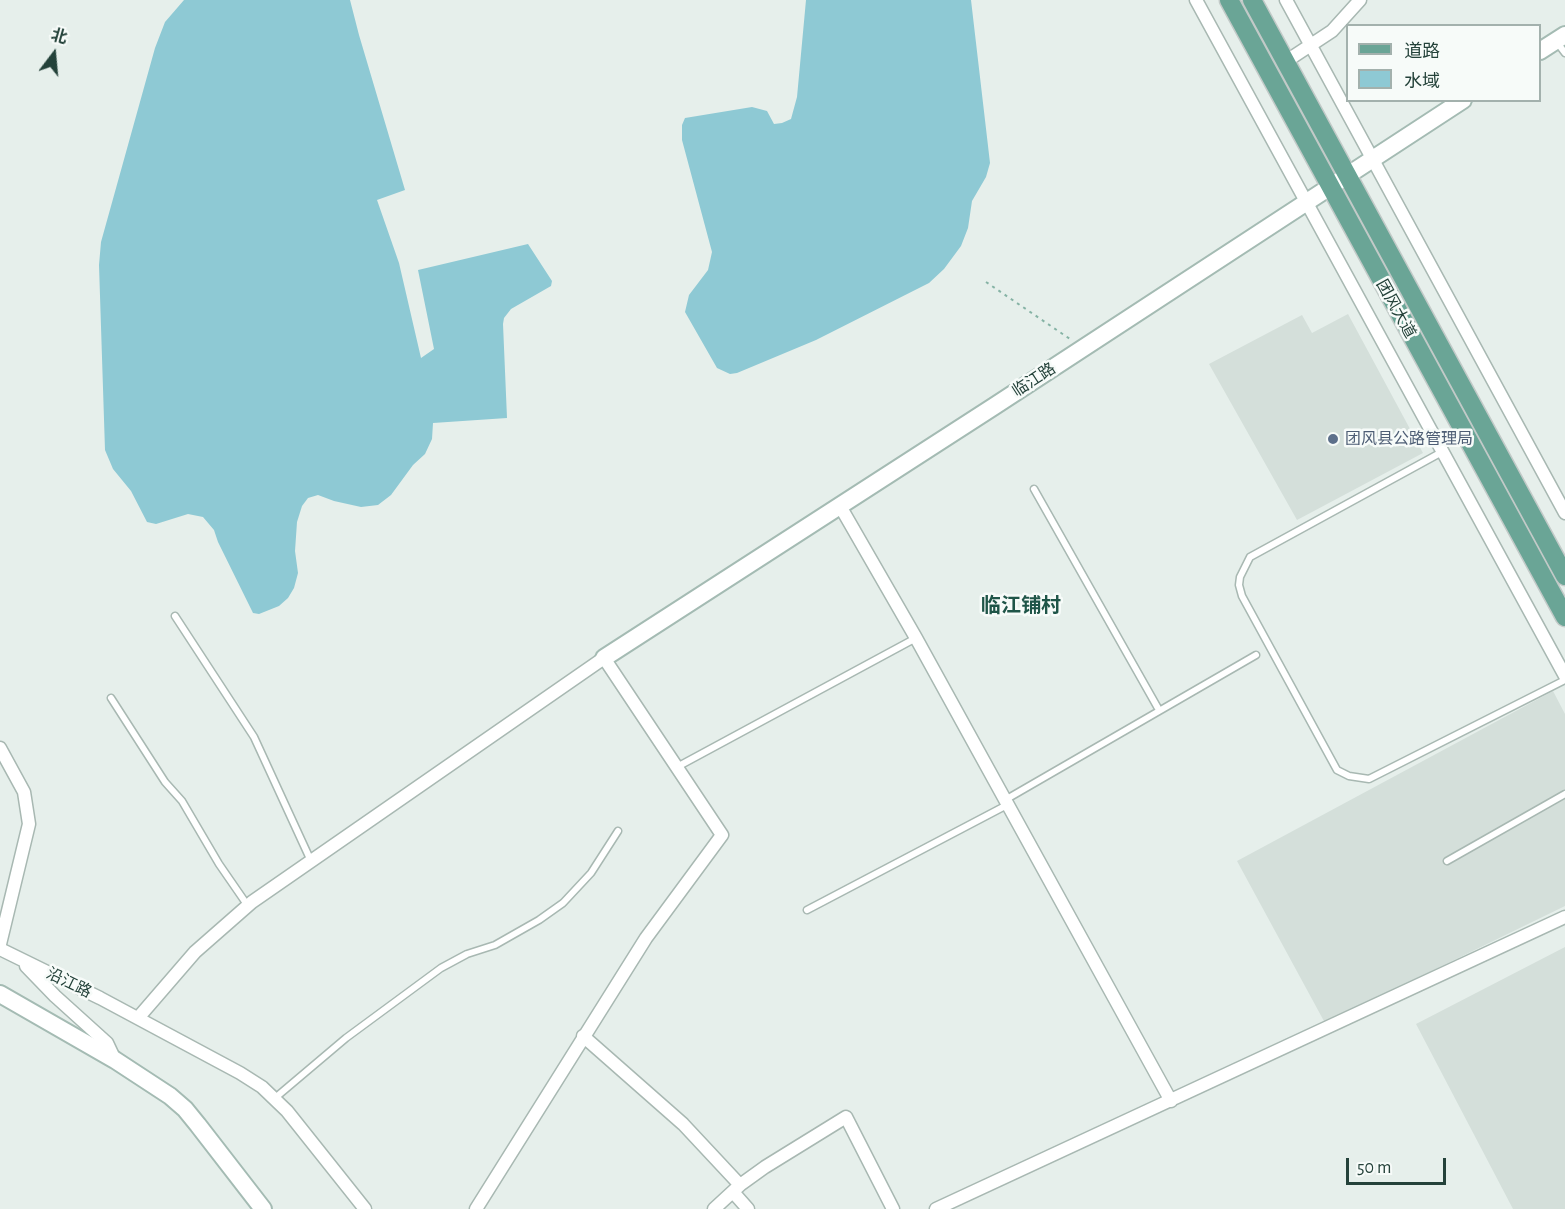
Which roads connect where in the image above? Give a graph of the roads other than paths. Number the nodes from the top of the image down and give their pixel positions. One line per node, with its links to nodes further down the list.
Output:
1 (1196, 0): 14 (street)
2 (1229, 0): 13 (main road, 团风大道)
3 (1252, 0): 9 (main road, 团风大道)
4 (1286, 0): 7 (street)
5 (1360, 0): 7 (street)
6 (1562, 43): 8 (street)
7 (1311, 46): 9 (street); 11 (street)
8 (1541, 50)
9 (1285, 62): 12 (main road, 团风大道)
10 (1460, 102): 11 (street, 临江路)
11 (1372, 159): 12 (street, 临江路); 18 (street)
12 (1347, 176): 13 (street, 临江路); 19 (main road, 团风大道)
13 (1330, 187): 14 (street, 临江路); 21 (main road, 团风大道)
14 (1306, 202): 15 (street); 17 (street, 临江路)
15 (1442, 452): 25 (street); 25 (lane)
16 (1034, 489): 27 (lane)
17 (840, 506): 22 (street); 24 (street, 临江路)
18 (1565, 513)
19 (1565, 576)
20 (175, 616): 33 (lane)
21 (1565, 617)
22 (916, 638): 29 (lane); 31 (street)
23 (1256, 655): 27 (lane)
24 (604, 658): 29 (street); 33 (street)
25 (1565, 678)
26 (111, 698): 35 (lane)
27 (1159, 710): 31 (lane)
28 (0, 748): 38 (street)
29 (677, 767): 43 (street)
30 (1565, 794): 34 (lane)
31 (1006, 802): 36 (lane); 46 (street)
32 (618, 831): 45 (lane)
33 (311, 861): 35 (street)
34 (1447, 861)
35 (248, 906): 42 (street)
36 (807, 910)
37 (1565, 917): 46 (street)
38 (0, 944)
39 (0, 949): 40 (street, 沿江路)
40 (19, 958): 42 (street, 沿江路); 44 (street)
41 (0, 994): 44 (street)
42 (138, 1018): 45 (street, 沿江路)
43 (584, 1036): 47 (street); 50 (street)
44 (115, 1060): 48 (street)
45 (275, 1098): 49 (street, 沿江路)
46 (1171, 1101): 54 (street)
47 (736, 1189): 51 (street); 52 (street); 53 (street)
48 (263, 1209)
49 (365, 1209)
50 (476, 1209)
51 (714, 1209)
52 (748, 1209)
53 (893, 1209)
54 (936, 1209)

